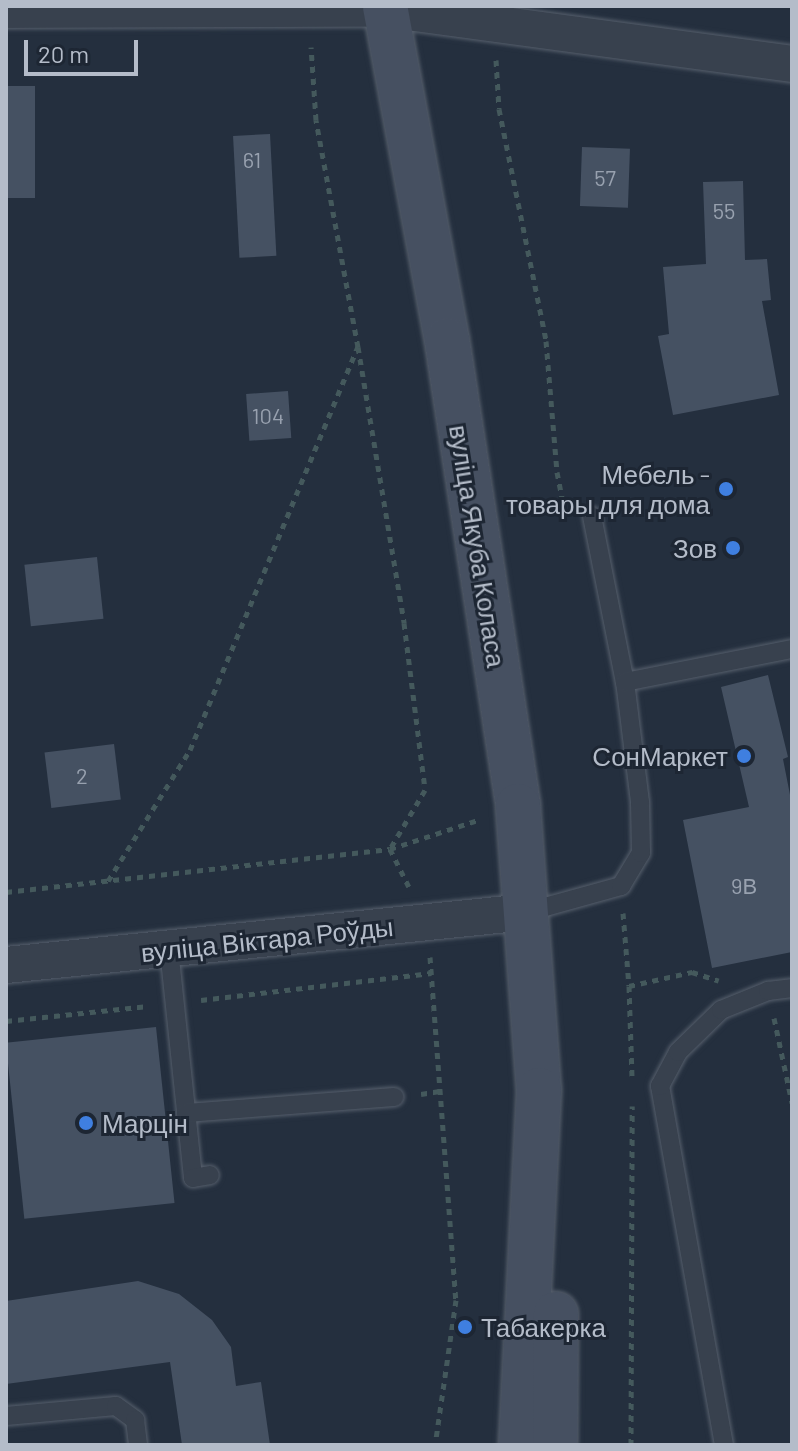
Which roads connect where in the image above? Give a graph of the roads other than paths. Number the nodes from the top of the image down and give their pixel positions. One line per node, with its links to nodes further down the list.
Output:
1 (385, 7): 2 (street); 3 (street); 7 (main road, вуліца Якуба Коласа)
2 (6, 10)
3 (792, 64)
4 (592, 516): 6 (lane)
5 (792, 649): 6 (lane)
6 (625, 682): 7 (lane)
7 (527, 912): 8 (street, вуліца Віктара Роўды); 11 (main road, вуліца Якуба Коласа)
8 (169, 949): 9 (street, вуліца Віктара Роўды); 13 (lane)
9 (6, 965)
10 (792, 988): 19 (lane)
11 (539, 1090): 17 (main road, вуліца Якуба Коласа); 18 (main road, вуліца Якуба Коласа)
12 (394, 1097): 13 (lane)
13 (186, 1113): 14 (lane)
14 (210, 1175)
15 (6, 1416): 16 (lane)
16 (138, 1445)
17 (521, 1445)
18 (555, 1445)
19 (724, 1445)

